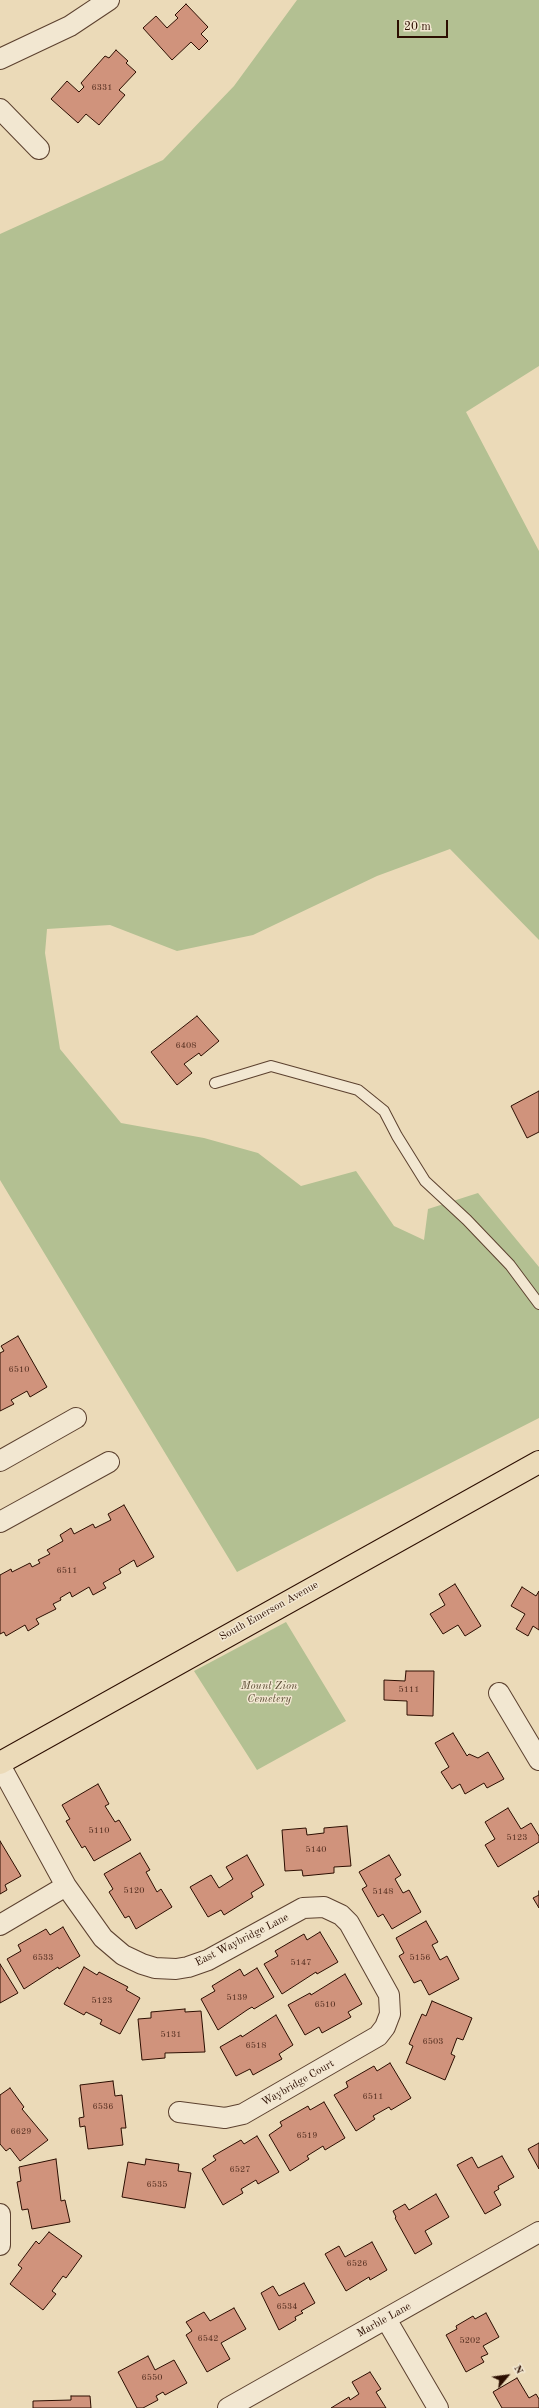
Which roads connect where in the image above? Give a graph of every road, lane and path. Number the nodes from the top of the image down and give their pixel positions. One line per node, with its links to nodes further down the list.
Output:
1 (108, 0): 2 (street)
2 (0, 59)
3 (0, 109): 4 (street)
4 (39, 149)
5 (215, 1083): 6 (lane)
6 (539, 1304)
7 (76, 1418): 8 (street)
8 (0, 1461)
9 (109, 1462): 11 (street)
10 (539, 1462): 14 (main road, South Emerson Avenue)
11 (0, 1522)
12 (500, 1693): 13 (street)
13 (539, 1760)
14 (0, 1764): 15 (street, East Waybridge Lane)
15 (66, 1886): 16 (street); 17 (street, East Waybridge Lane)
16 (0, 1925)
17 (391, 2004): 18 (street, Waybridge Court)
18 (179, 2112)
19 (0, 2214): 21 (street)
20 (539, 2232): 22 (street, Marble Lane)
21 (0, 2245)
22 (386, 2319): 23 (street, Marble Lane); 24 (street)
23 (228, 2408)
24 (438, 2408)

